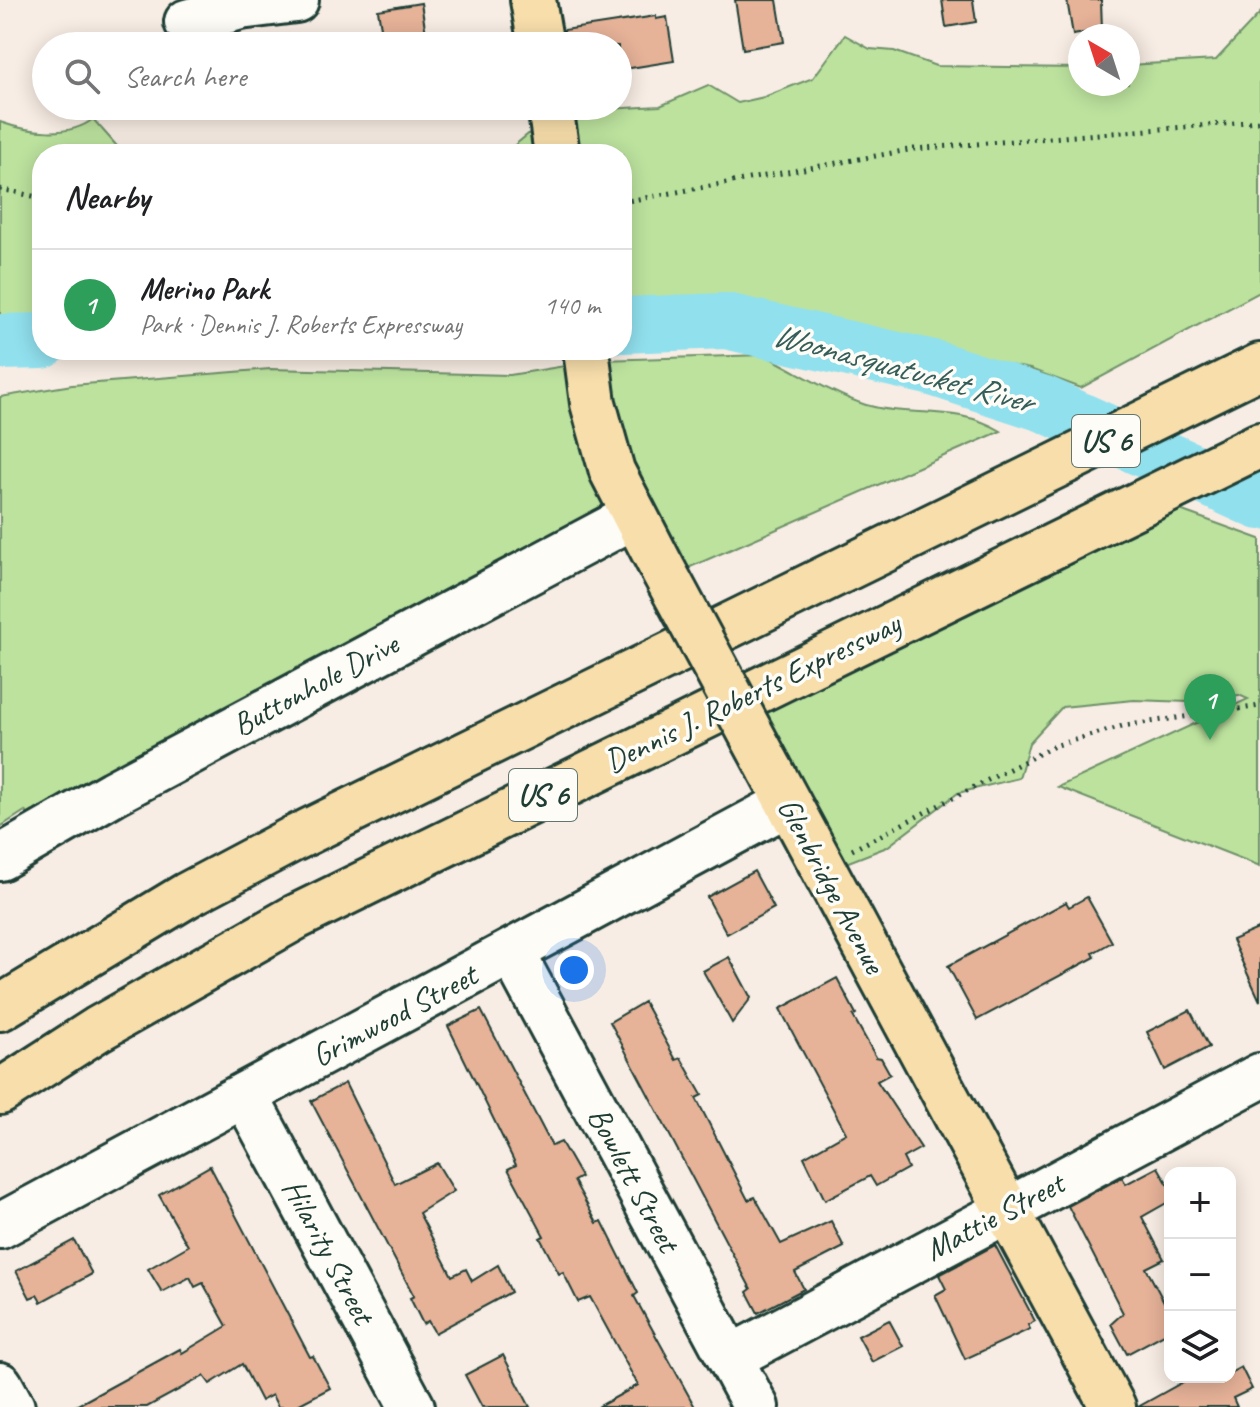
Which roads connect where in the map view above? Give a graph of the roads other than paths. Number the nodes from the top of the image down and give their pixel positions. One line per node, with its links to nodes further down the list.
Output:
1 (296, 0): 3 (street)
2 (533, 0): 4 (main road)
3 (187, 22)
4 (539, 32)
5 (552, 120): 6 (main road)
6 (556, 144)
7 (588, 360): 10 (main road, Glenbridge Avenue)
8 (1260, 366): 14 (main road, US 6)
9 (1260, 445): 16 (main road, Dennis J. Roberts Expressway / US 6)
10 (634, 516): 11 (main road, Glenbridge Avenue, bridge); 12 (street, Buttonhole Drive)
11 (779, 786): 13 (street, Grimwood Street); 18 (main road, Glenbridge Avenue)
12 (0, 858)
13 (512, 952): 17 (street, Grimwood Street); 20 (street, Bowlett Street)
14 (0, 1008)
15 (1260, 1076): 18 (street, Mattie Street)
16 (0, 1092)
17 (245, 1095): 19 (street, Grimwood Street); 23 (street, Hilarity Street)
18 (1006, 1210): 20 (street, Mattie Street); 25 (main road, Glenbridge Avenue)
19 (0, 1226)
20 (730, 1358): 24 (street, Bowlett Street)
21 (0, 1385): 22 (street)
22 (12, 1407)
23 (412, 1407)
24 (756, 1407)
25 (1113, 1407)

